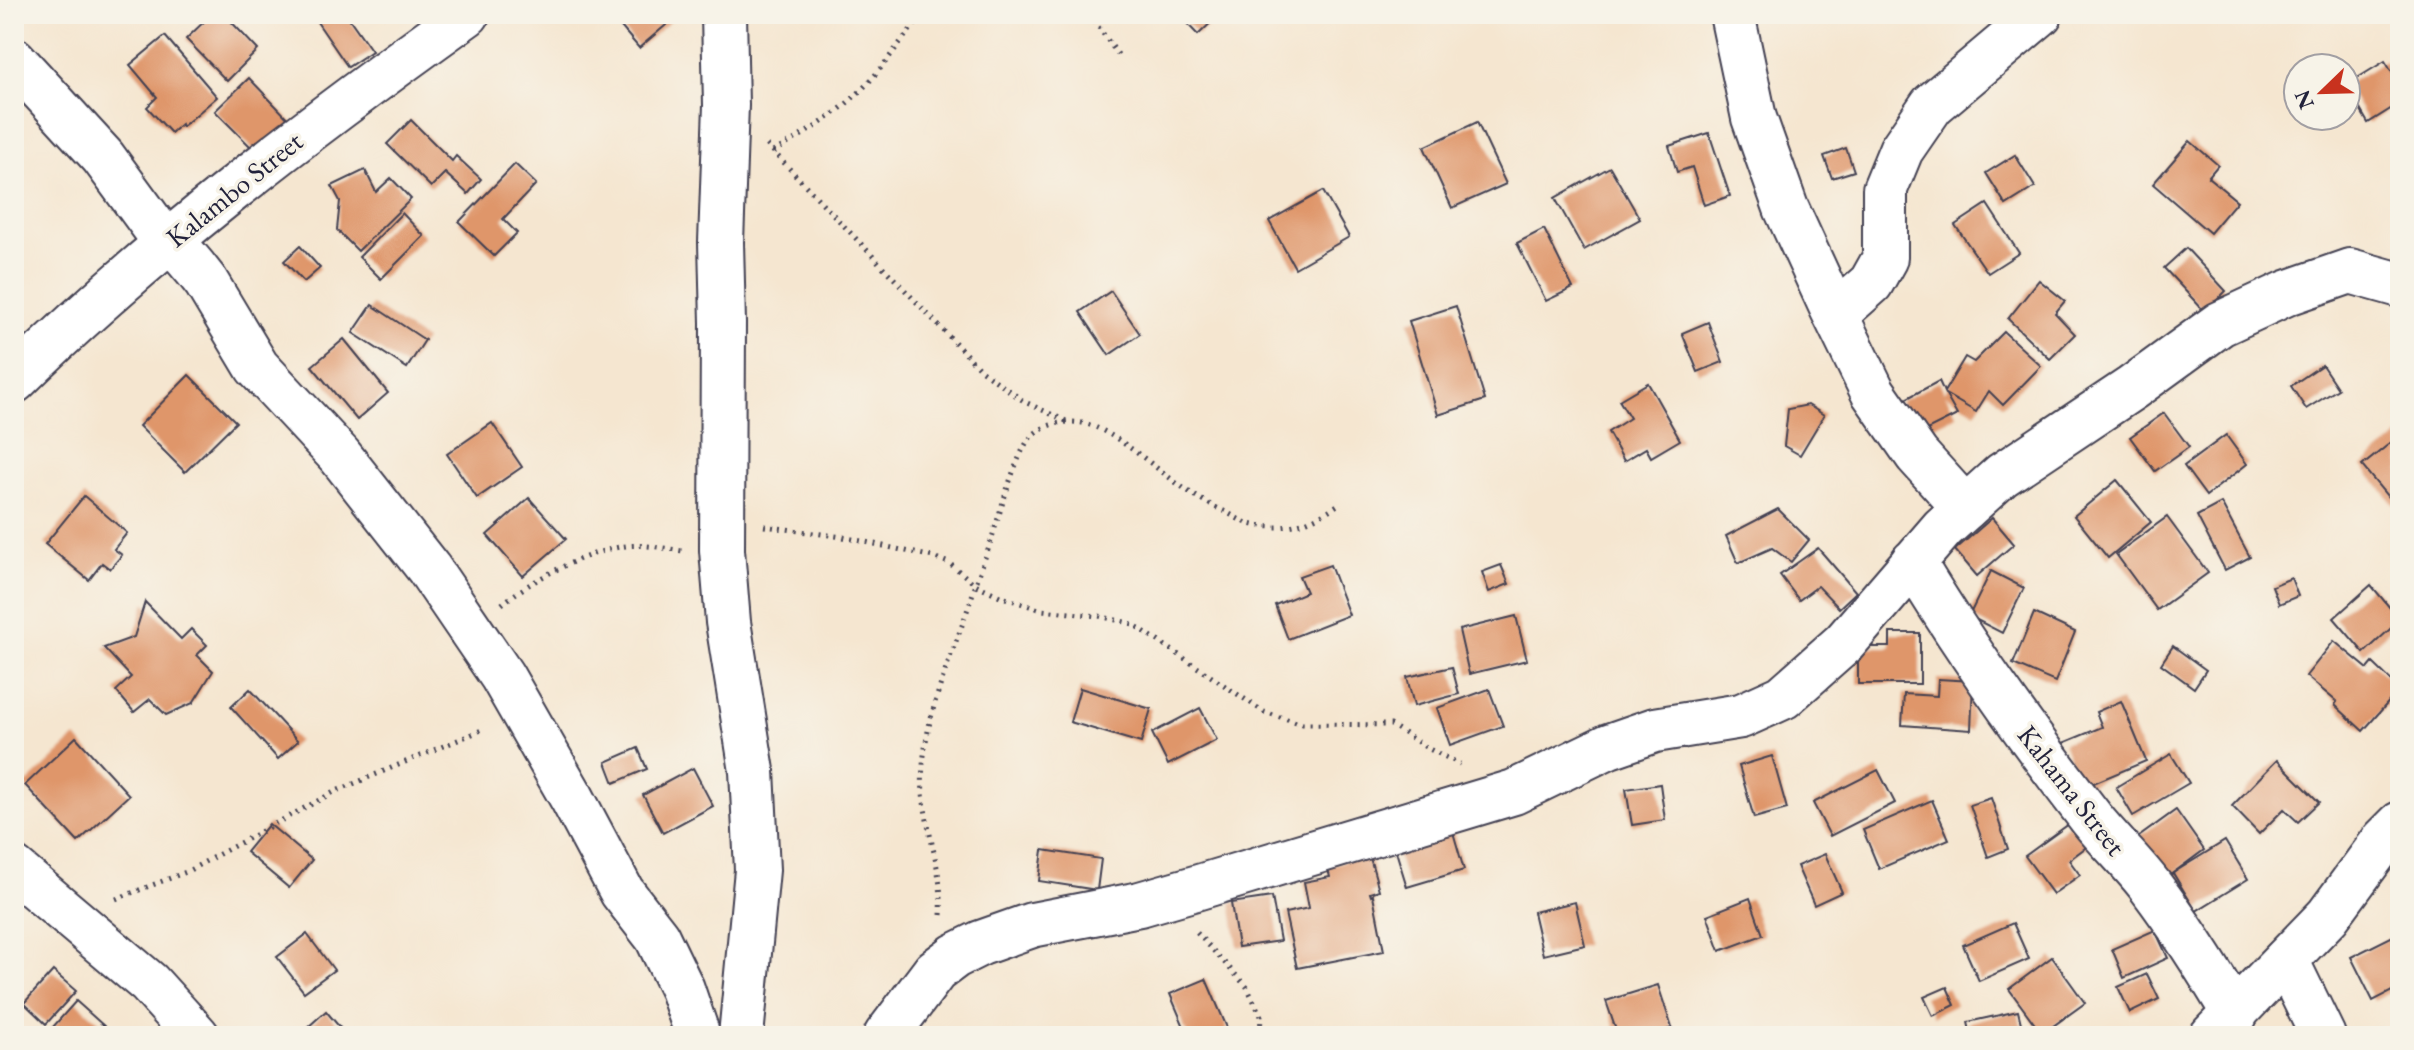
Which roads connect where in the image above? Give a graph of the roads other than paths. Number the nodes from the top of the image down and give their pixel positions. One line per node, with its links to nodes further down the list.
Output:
1 (467, 14): 6 (street, Kalambo Street)
2 (724, 14): 18 (street)
3 (1732, 14): 8 (street)
4 (2040, 14): 8 (street)
5 (14, 60): 6 (street)
6 (166, 243): 9 (street, Kalambo Street); 17 (street)
7 (2400, 285): 10 (street)
8 (1836, 314): 10 (street)
9 (14, 381)
10 (1965, 508): 11 (street)
11 (1913, 562): 15 (street, Kahama Street); 19 (street)
12 (2400, 824): 14 (street, Kahama Street)
13 (14, 869): 16 (street)
14 (2286, 960): 15 (street, Kahama Street); 20 (street)
15 (2224, 1026)
16 (197, 1036)
17 (698, 1036)
18 (741, 1036)
19 (886, 1036)
20 (2323, 1036)

